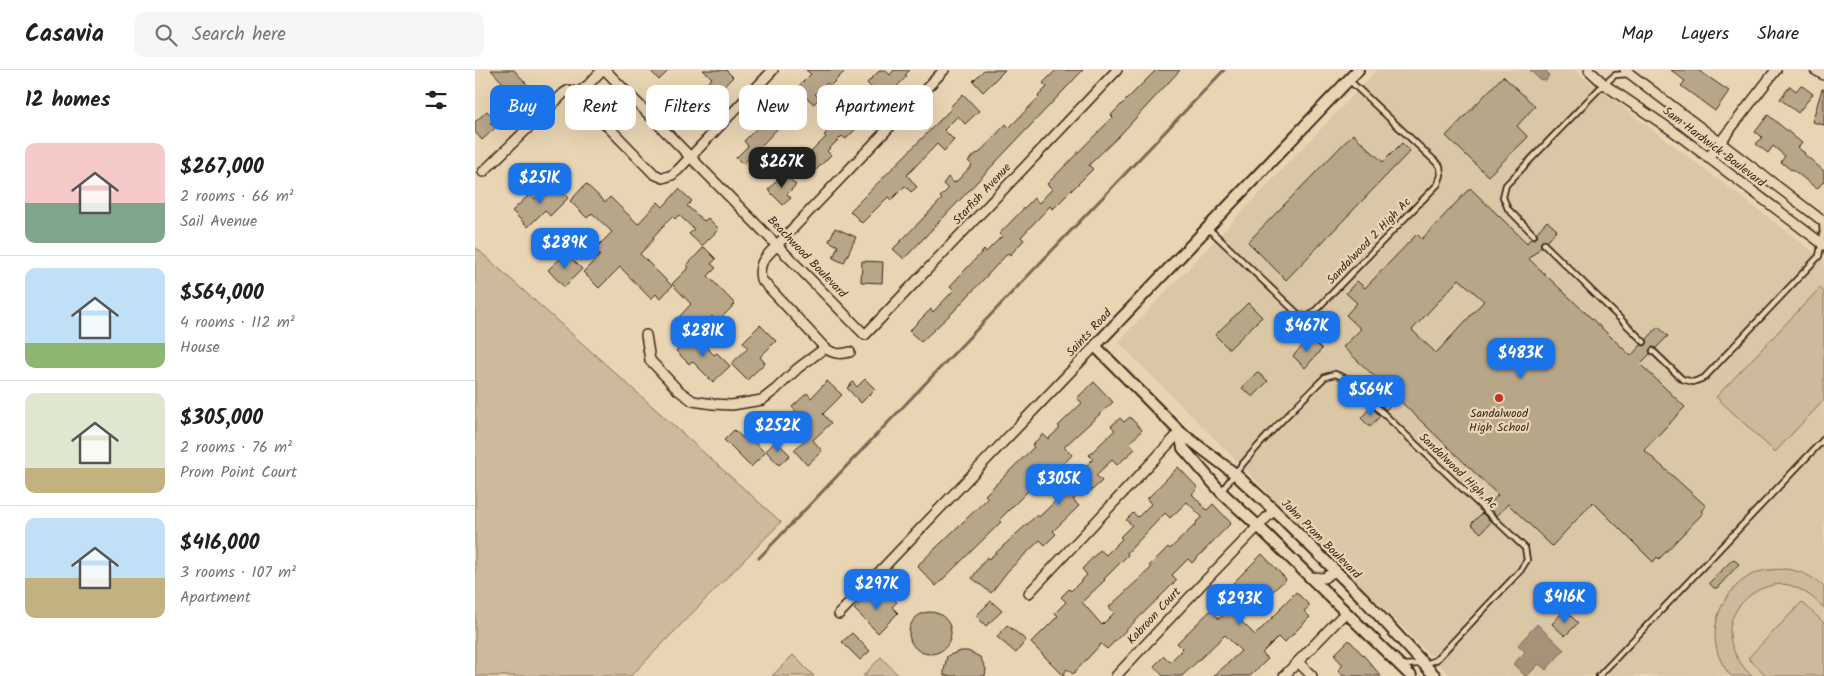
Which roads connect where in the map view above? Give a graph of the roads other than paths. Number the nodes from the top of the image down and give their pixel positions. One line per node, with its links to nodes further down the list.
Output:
1 (603, 70): 12 (street); 17 (street, Beachwood Boulevard)
2 (773, 70): 17 (street)
3 (944, 70): 23 (street)
4 (1117, 70): 26 (street, Starfish Avenue)
5 (1358, 70): 11 (street, Saints Road)
6 (1589, 70): 13 (street, Sam Hardwick Boulevard)
7 (1776, 70): 16 (street)
8 (1815, 70): 10 (street)
9 (1627, 72): 13 (lane); 16 (street, Sam Hardwick Boulevard)
10 (1824, 75)
11 (1349, 80): 21 (street, Saints Road); 21 (lane, Sandalwood 2 High Ac)
12 (588, 85)
13 (1605, 85): 18 (street, Sam Hardwick Boulevard); 22 (lane)
14 (565, 92): 19 (street)
15 (611, 130): 17 (street)
16 (1721, 142): 18 (street); 20 (street, Sam Hardwick Boulevard)
17 (691, 157): 23 (street, Beachwood Boulevard)
18 (1708, 158): 25 (street, Sam Hardwick Boulevard)
19 (483, 172)
20 (1823, 221): 25 (lane)
21 (1207, 227): 29 (street, Saints Road)
22 (1534, 235)
23 (778, 244): 26 (street, Beachwood Boulevard); 30 (street)
24 (1543, 244): 28 (lane)
25 (1823, 244): 31 (lane)
26 (865, 335)
27 (646, 336): 30 (street)
28 (1644, 342)
29 (1095, 346): 33 (street, John Prom Boulevard); 43 (street, Saints Road)
30 (825, 348): 32 (street)
31 (1653, 351)
32 (850, 352)
33 (1179, 432): 35 (street, John Prom Boulevard); 36 (street, John Prom Boulevard); 41 (street)
34 (1824, 439): 52 (lane)
35 (1235, 473): 36 (lane, Sandalwood High Ac); 37 (street, John Prom Boulevard); 46 (lane, Sandalwood High Ac)
36 (1221, 492): 38 (street, John Prom Boulevard)
37 (1274, 510): 38 (street, Kabroon Court); 39 (street, John Prom Boulevard)
38 (1257, 526): 40 (street, John Prom Boulevard); 47 (street, Kabroon Court)
39 (1335, 571): 40 (street); 46 (street, John Prom Boulevard)
40 (1310, 577): 42 (street, John Prom Boulevard)
41 (1029, 593)
42 (1346, 612): 44 (street, John Prom Boulevard); 45 (street)
43 (839, 614)
44 (1393, 658): 46 (lane); 50 (street, John Prom Boulevard)
45 (1298, 662): 48 (street); 49 (street)
46 (1422, 663): 51 (street, John Prom Boulevard)
47 (1116, 676)
48 (1284, 676)
49 (1311, 676)
50 (1411, 676)
51 (1435, 676)
52 (1599, 676)

